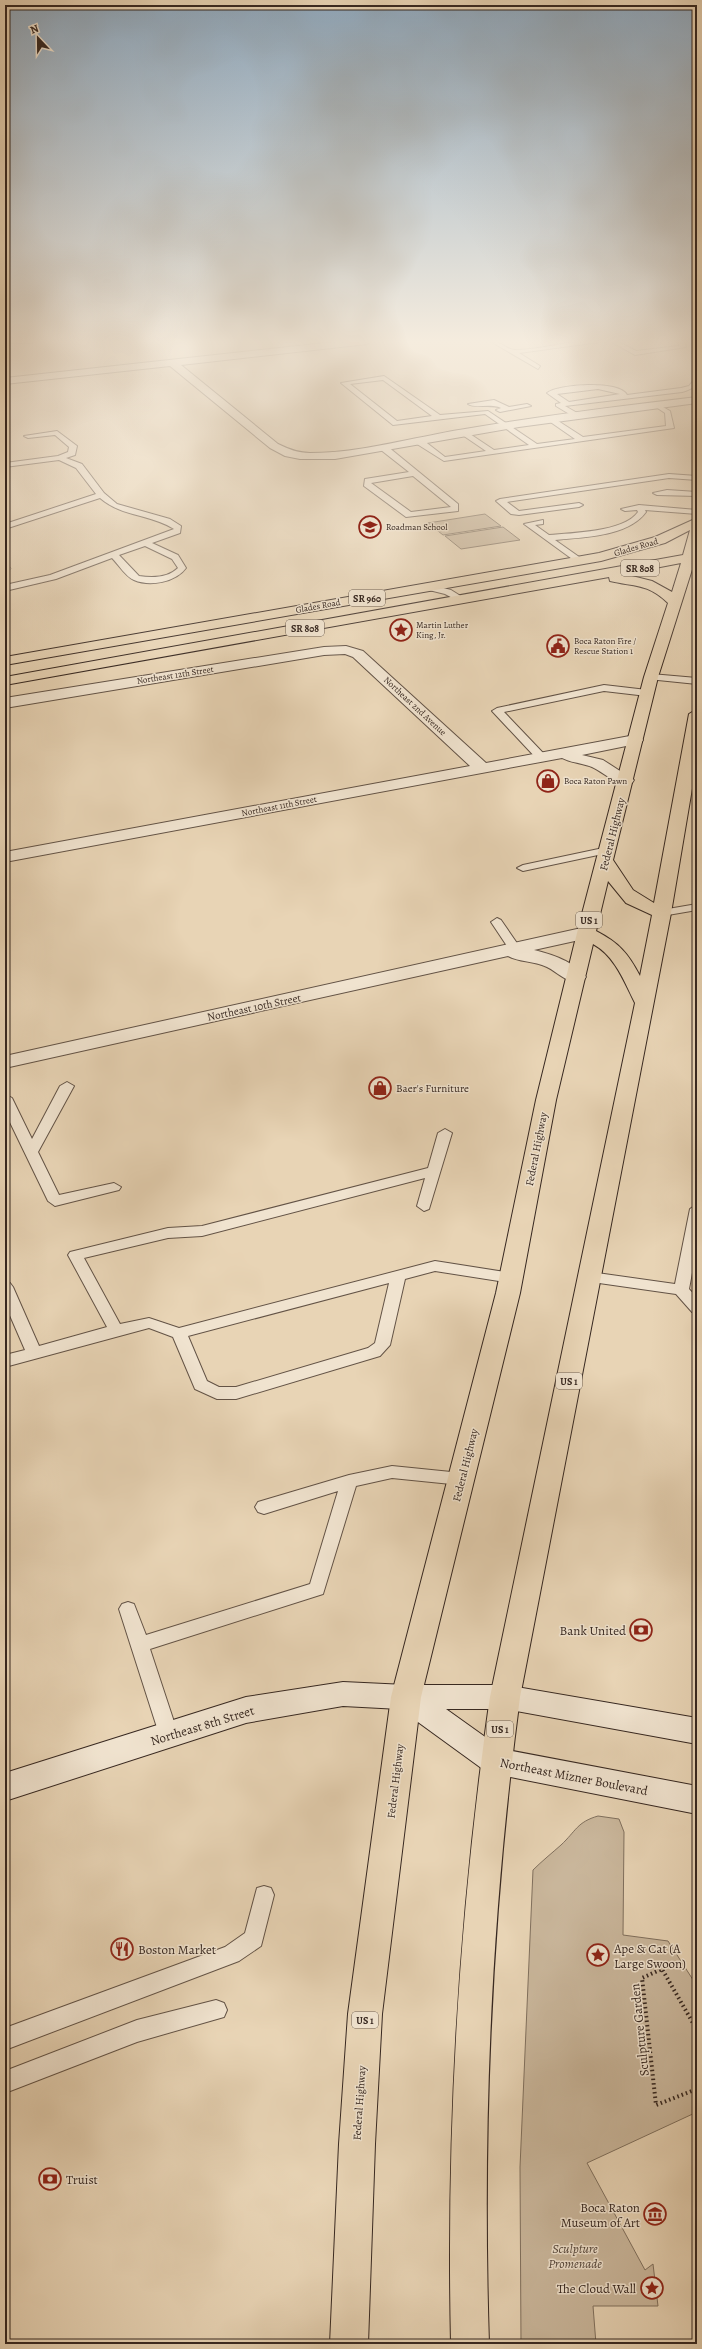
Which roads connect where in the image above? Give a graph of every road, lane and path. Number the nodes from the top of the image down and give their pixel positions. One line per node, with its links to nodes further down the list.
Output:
1 (72, 451): 8 (lane)
2 (281, 451): 3 (street)
3 (362, 451)
4 (387, 451): 10 (lane)
5 (432, 451): 7 (lane)
6 (502, 451): 7 (lane)
7 (492, 452)
8 (60, 458): 9 (lane); 14 (lane)
9 (5, 465)
10 (415, 473): 10 (lane)
11 (697, 478): 15 (lane)
12 (658, 493): 13 (lane)
13 (697, 494)
14 (101, 495): 20 (lane); 23 (lane)
15 (579, 504)
16 (640, 507): 17 (lane); 18 (lane); 22 (lane)
17 (625, 509)
18 (697, 512)
19 (540, 522): 22 (lane)
20 (5, 527)
21 (697, 528): 25 (main road, Glades Road / SR 960); 26 (main road, US 1)
22 (548, 538): 27 (lane)
23 (145, 543): 24 (lane); 24 (lane)
24 (114, 555): 30 (lane)
25 (600, 557): 26 (main road); 27 (main road, Glades Road / SR 960)
26 (694, 558): 28 (main road, Glades Road / SR 808); 32 (main road, US 1)
27 (579, 561): 29 (main road, Glades Road / SR 960)
28 (590, 577): 31 (main road, Glades Road / SR 808); 32 (main road)
29 (428, 587): 31 (lane); 34 (main road, Glades Road / SR 960)
30 (5, 588)
31 (463, 600): 36 (main road, Glades Road / SR 808)
32 (675, 602): 35 (main road, Federal Highway / US 1)
33 (346, 650): 39 (street, Northeast 12th Street); 43 (street, Northeast 2nd Avenue)
34 (5, 661)
35 (651, 677): 37 (lane); 38 (main road, Federal Highway / US 1)
36 (5, 681)
37 (697, 681)
38 (647, 693): 41 (main road, Federal Highway / US 1); 42 (lane)
39 (5, 703)
40 (697, 714): 49 (main road, US 1)
41 (635, 740): 42 (street, Northeast 11th Street); 44 (main road, Federal Highway / US 1)
42 (547, 756): 43 (street, Northeast 11th Street); 44 (street, Northeast 11th Street)
43 (482, 768): 46 (street, Northeast 11th Street)
44 (626, 780): 45 (main road, Federal Highway / US 1)
45 (606, 855): 47 (lane); 49 (main road); 51 (main road, Federal Highway / US 1)
46 (5, 857)
47 (523, 868)
48 (697, 907): 49 (lane)
49 (662, 913): 54 (main road, US 1)
50 (497, 922): 52 (lane)
51 (586, 933): 52 (street, Northeast 10th Street); 53 (main road, Federal Highway / US 1); 54 (main road)
52 (509, 950): 53 (street, Northeast 10th Street); 55 (street, Northeast 10th Street)
53 (576, 977): 66 (main road, Federal Highway / US 1)
54 (645, 1003): 65 (main road, US 1)
55 (5, 1062)
56 (67, 1086): 59 (lane)
57 (5, 1098): 59 (lane)
58 (445, 1133): 60 (lane)
59 (31, 1153): 61 (lane)
60 (435, 1171): 62 (lane); 70 (lane)
61 (114, 1187)
62 (424, 1206)
63 (697, 1209): 68 (lane)
64 (398, 1276): 66 (lane); 71 (lane); 71 (lane)
65 (590, 1277): 68 (lane); 80 (main road, US 1)
66 (511, 1278): 74 (main road, Federal Highway / US 1)
67 (5, 1287): 72 (lane)
68 (681, 1290): 69 (lane)
69 (697, 1308)
70 (116, 1330): 71 (lane); 72 (lane)
71 (179, 1333)
72 (34, 1353): 73 (lane)
73 (5, 1361)
74 (461, 1479): 75 (lane); 79 (main road, Federal Highway / US 1)
75 (349, 1481): 76 (lane); 78 (lane)
76 (264, 1507)
77 (128, 1609): 78 (lane)
78 (139, 1645): 82 (lane)
79 (406, 1697): 80 (street); 82 (street, Northeast 8th Street); 83 (street, Northeast Mizner Boulevard); 92 (main road, Federal Highway / US 1)
80 (505, 1697): 81 (street); 83 (main road, US 1)
81 (697, 1731)
82 (168, 1734): 84 (street, Northeast 8th Street)
83 (495, 1761): 85 (street, Northeast Mizner Boulevard); 93 (main road, US 1)
84 (5, 1787)
85 (697, 1800)
86 (264, 1895): 89 (lane)
87 (216, 2010): 90 (lane)
88 (697, 2030): 91 (path, Sculpture Garden)
89 (5, 2039)
90 (5, 2082)
91 (697, 2089)
92 (349, 2344)
93 (470, 2344)

